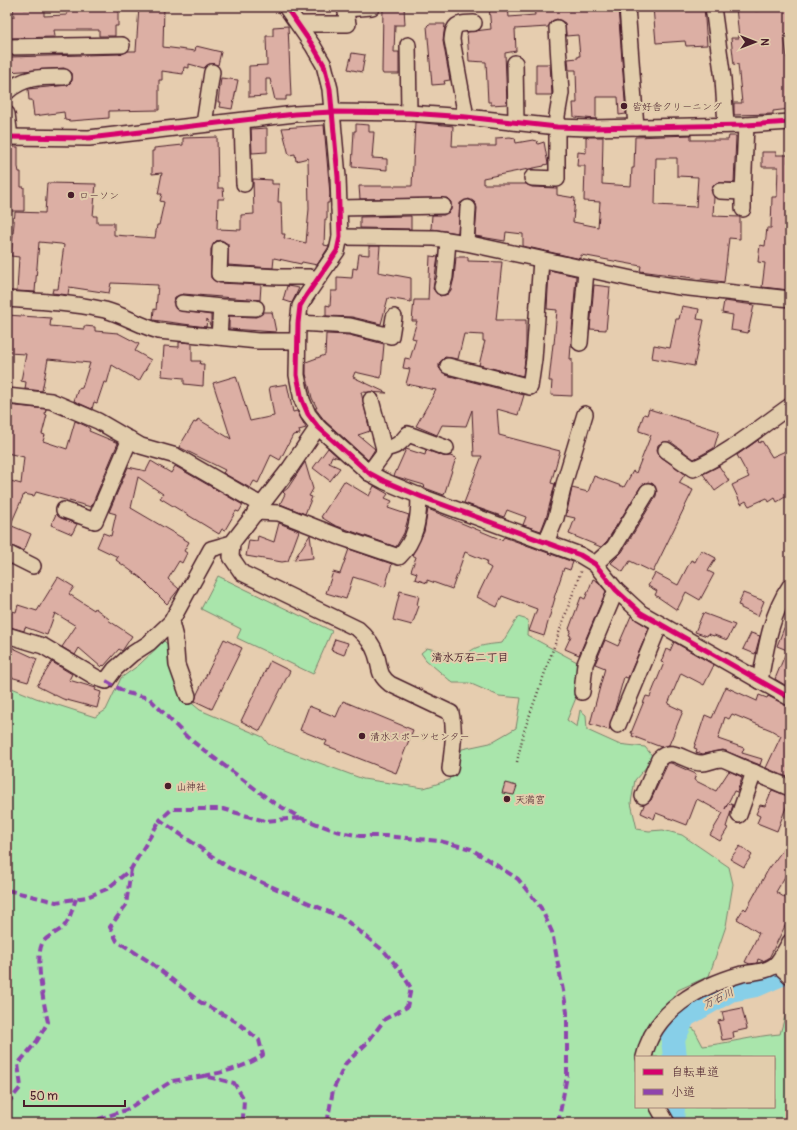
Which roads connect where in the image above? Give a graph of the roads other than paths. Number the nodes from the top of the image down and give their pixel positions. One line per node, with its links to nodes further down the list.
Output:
1 (286, 7): 7 (street)
2 (372, 7): 5 (street)
3 (627, 7): 27 (street)
4 (714, 7): 24 (street)
5 (346, 8): 7 (street)
6 (474, 23): 19 (street)
7 (298, 24): 16 (street)
8 (558, 28): 26 (street)
9 (122, 45): 11 (street)
10 (408, 45): 17 (street)
11 (7, 47)
12 (515, 62): 21 (street)
13 (212, 72): 23 (street)
14 (64, 77): 15 (street)
15 (7, 92)
16 (332, 112): 17 (street); 20 (street); 34 (street)
17 (409, 113): 19 (street)
18 (7, 114): 28 (street)
19 (466, 117): 21 (street)
20 (242, 121): 23 (street); 30 (street)
21 (516, 122): 26 (street)
22 (790, 122): 25 (street)
23 (204, 124): 28 (street)
24 (726, 125): 25 (street); 27 (street)
25 (746, 125): 32 (street)
26 (557, 127): 27 (street); 29 (street)
27 (636, 127)
28 (8, 137)
29 (532, 178)
30 (244, 184)
31 (720, 191): 32 (street)
32 (743, 192): 36 (street)
33 (443, 206): 34 (street)
34 (339, 208): 37 (street)
35 (468, 208): 39 (street)
36 (743, 209)
37 (340, 237): 38 (street); 43 (street)
38 (448, 240): 39 (street); 44 (street)
39 (466, 243): 41 (street)
40 (220, 249): 43 (street)
41 (541, 260): 42 (street); 55 (street)
42 (586, 270): 46 (street); 54 (street)
43 (316, 279): 51 (street)
44 (442, 287)
45 (7, 299): 52 (street)
46 (790, 299)
47 (182, 303): 48 (street)
48 (221, 306): 49 (street); 52 (street)
49 (256, 308)
50 (394, 317): 51 (street)
51 (298, 324): 53 (street)
52 (219, 337): 53 (street)
53 (296, 341): 60 (street)
54 (580, 343)
55 (448, 366)
56 (7, 396): 61 (street)
57 (371, 400): 63 (street)
58 (790, 406): 64 (street)
59 (585, 414): 70 (street)
60 (318, 427): 65 (street); 68 (street)
61 (130, 439): 68 (street); 69 (street)
62 (446, 448): 63 (street)
63 (384, 449): 65 (street)
64 (666, 450)
65 (369, 473): 67 (street)
66 (648, 491): 73 (street)
67 (419, 495): 68 (street); 70 (street)
68 (258, 508): 71 (street)
69 (64, 510)
70 (546, 542): 73 (street)
71 (232, 543): 77 (street); 85 (street)
72 (7, 553): 74 (street)
73 (590, 562): 76 (street)
74 (33, 566)
75 (790, 586): 80 (street)
76 (616, 590): 78 (street); 81 (street)
77 (171, 622): 79 (street); 82 (street)
78 (660, 624): 80 (street); 84 (street)
79 (7, 636)
80 (760, 681): 83 (street)
81 (582, 692)
82 (188, 696)
83 (790, 698)
84 (618, 725)
85 (450, 769)
86 (754, 772): 87 (street); 88 (street); 89 (street)
87 (790, 788)
88 (643, 796)
89 (740, 815)
90 (790, 942): 91 (street)
91 (784, 970): 92 (street)
92 (644, 1056)
93 (659, 1108): 94 (street)
94 (667, 1123)

